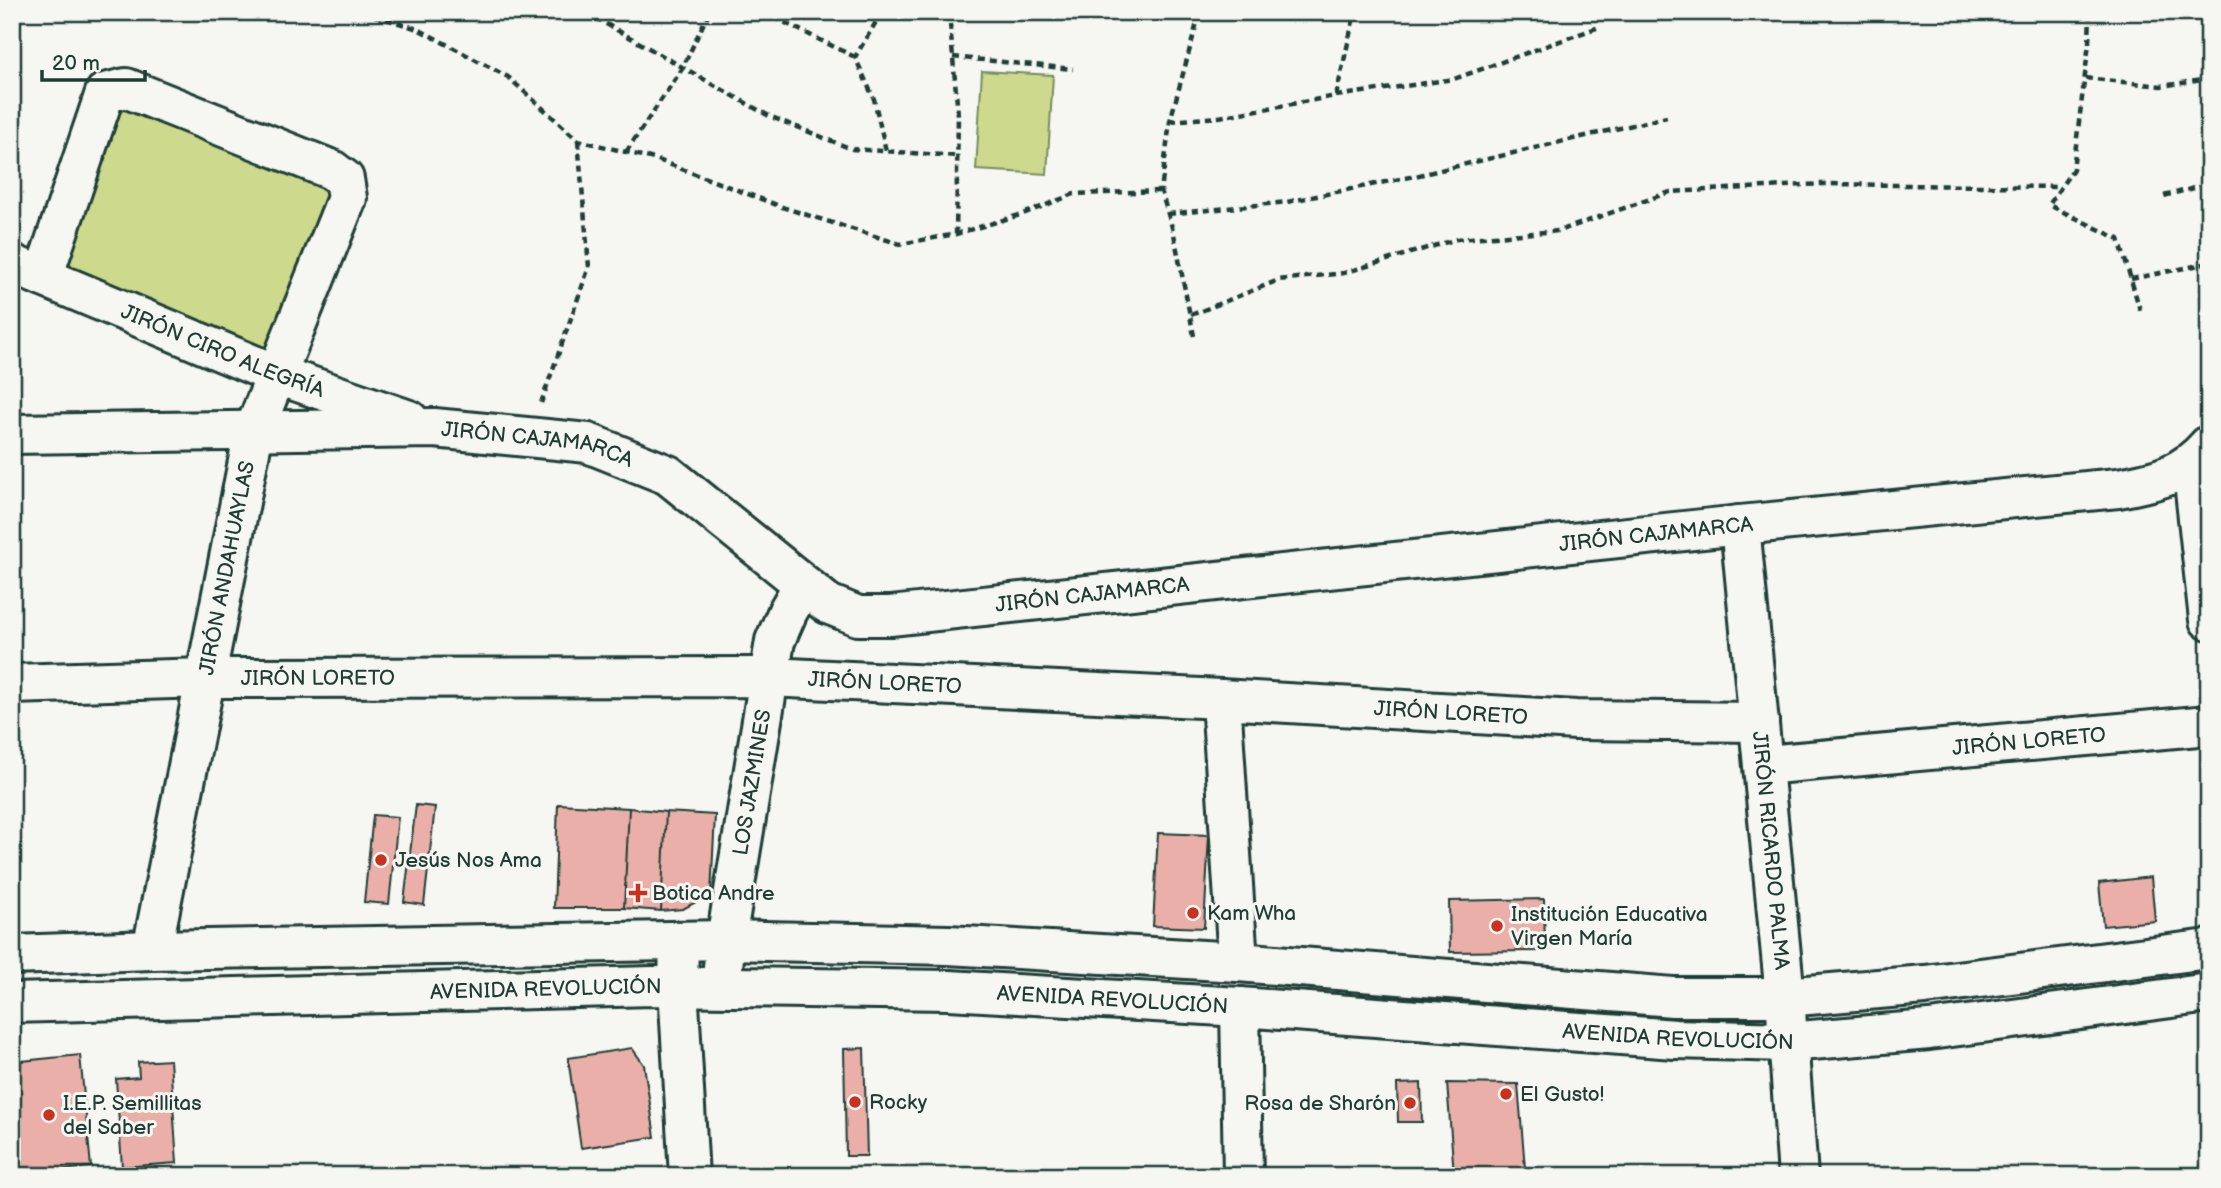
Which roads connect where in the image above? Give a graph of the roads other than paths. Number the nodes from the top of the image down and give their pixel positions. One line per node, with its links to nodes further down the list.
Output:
1 (27, 270): 2 (street, JIRÓN CIRO ALEGRÍA); 2 (street, JIRÓN ANDAHUAYLAS)
2 (275, 374): 3 (street, JIRÓN CIRO ALEGRÍA); 4 (street, JIRÓN ANDAHUAYLAS)
3 (434, 428): 4 (street, JIRÓN CAJAMARCA); 8 (street, JIRÓN CAJAMARCA)
4 (254, 431): 5 (street, JIRÓN CAJAMARCA); 11 (street, JIRÓN ANDAHUAYLAS)
5 (12, 434)
6 (2200, 454): 7 (street, JIRÓN CAJAMARCA); 9 (street)
7 (1740, 525): 8 (street, JIRÓN CAJAMARCA); 14 (street, JIRÓN RICARDO PALMA)
8 (803, 585): 10 (street, LOS JAZMINES)
9 (2209, 620)
10 (769, 677): 11 (street, JIRÓN LORETO); 13 (street, JIRÓN LORETO); 17 (street, LOS JAZMINES)
11 (205, 678): 12 (street, JIRÓN LORETO); 20 (street, JIRÓN ANDAHUAYLAS)
12 (12, 684)
13 (1221, 699): 14 (street, JIRÓN LORETO); 22 (street)
14 (1759, 722): 16 (street, JIRÓN RICARDO PALMA)
15 (2209, 725): 16 (street, JIRÓN LORETO)
16 (1764, 765): 26 (street, JIRÓN RICARDO PALMA)
17 (726, 940): 18 (street, AVENIDA REVOLUCIÓN); 22 (street, AVENIDA REVOLUCIÓN); 23 (street, LOS JAZMINES)
18 (679, 941): 20 (street, AVENIDA REVOLUCIÓN); 24 (street)
19 (2209, 949): 26 (street, AVENIDA REVOLUCIÓN)
20 (152, 950): 21 (street, AVENIDA REVOLUCIÓN)
21 (12, 955)
22 (1238, 962): 26 (street, AVENIDA REVOLUCIÓN)
23 (721, 985): 24 (street, AVENIDA REVOLUCIÓN); 28 (street, AVENIDA REVOLUCIÓN)
24 (678, 986): 27 (street, AVENIDA REVOLUCIÓN); 30 (street)
25 (2209, 993): 29 (street, AVENIDA REVOLUCIÓN)
26 (1785, 997): 29 (street, JIRÓN RICARDO PALMA)
27 (12, 1003)
28 (1240, 1007): 29 (street, AVENIDA REVOLUCIÓN); 31 (street)
29 (1788, 1042): 32 (street, JIRÓN RICARDO PALMA)
30 (689, 1176)
31 (1243, 1176)
32 (1798, 1176)

